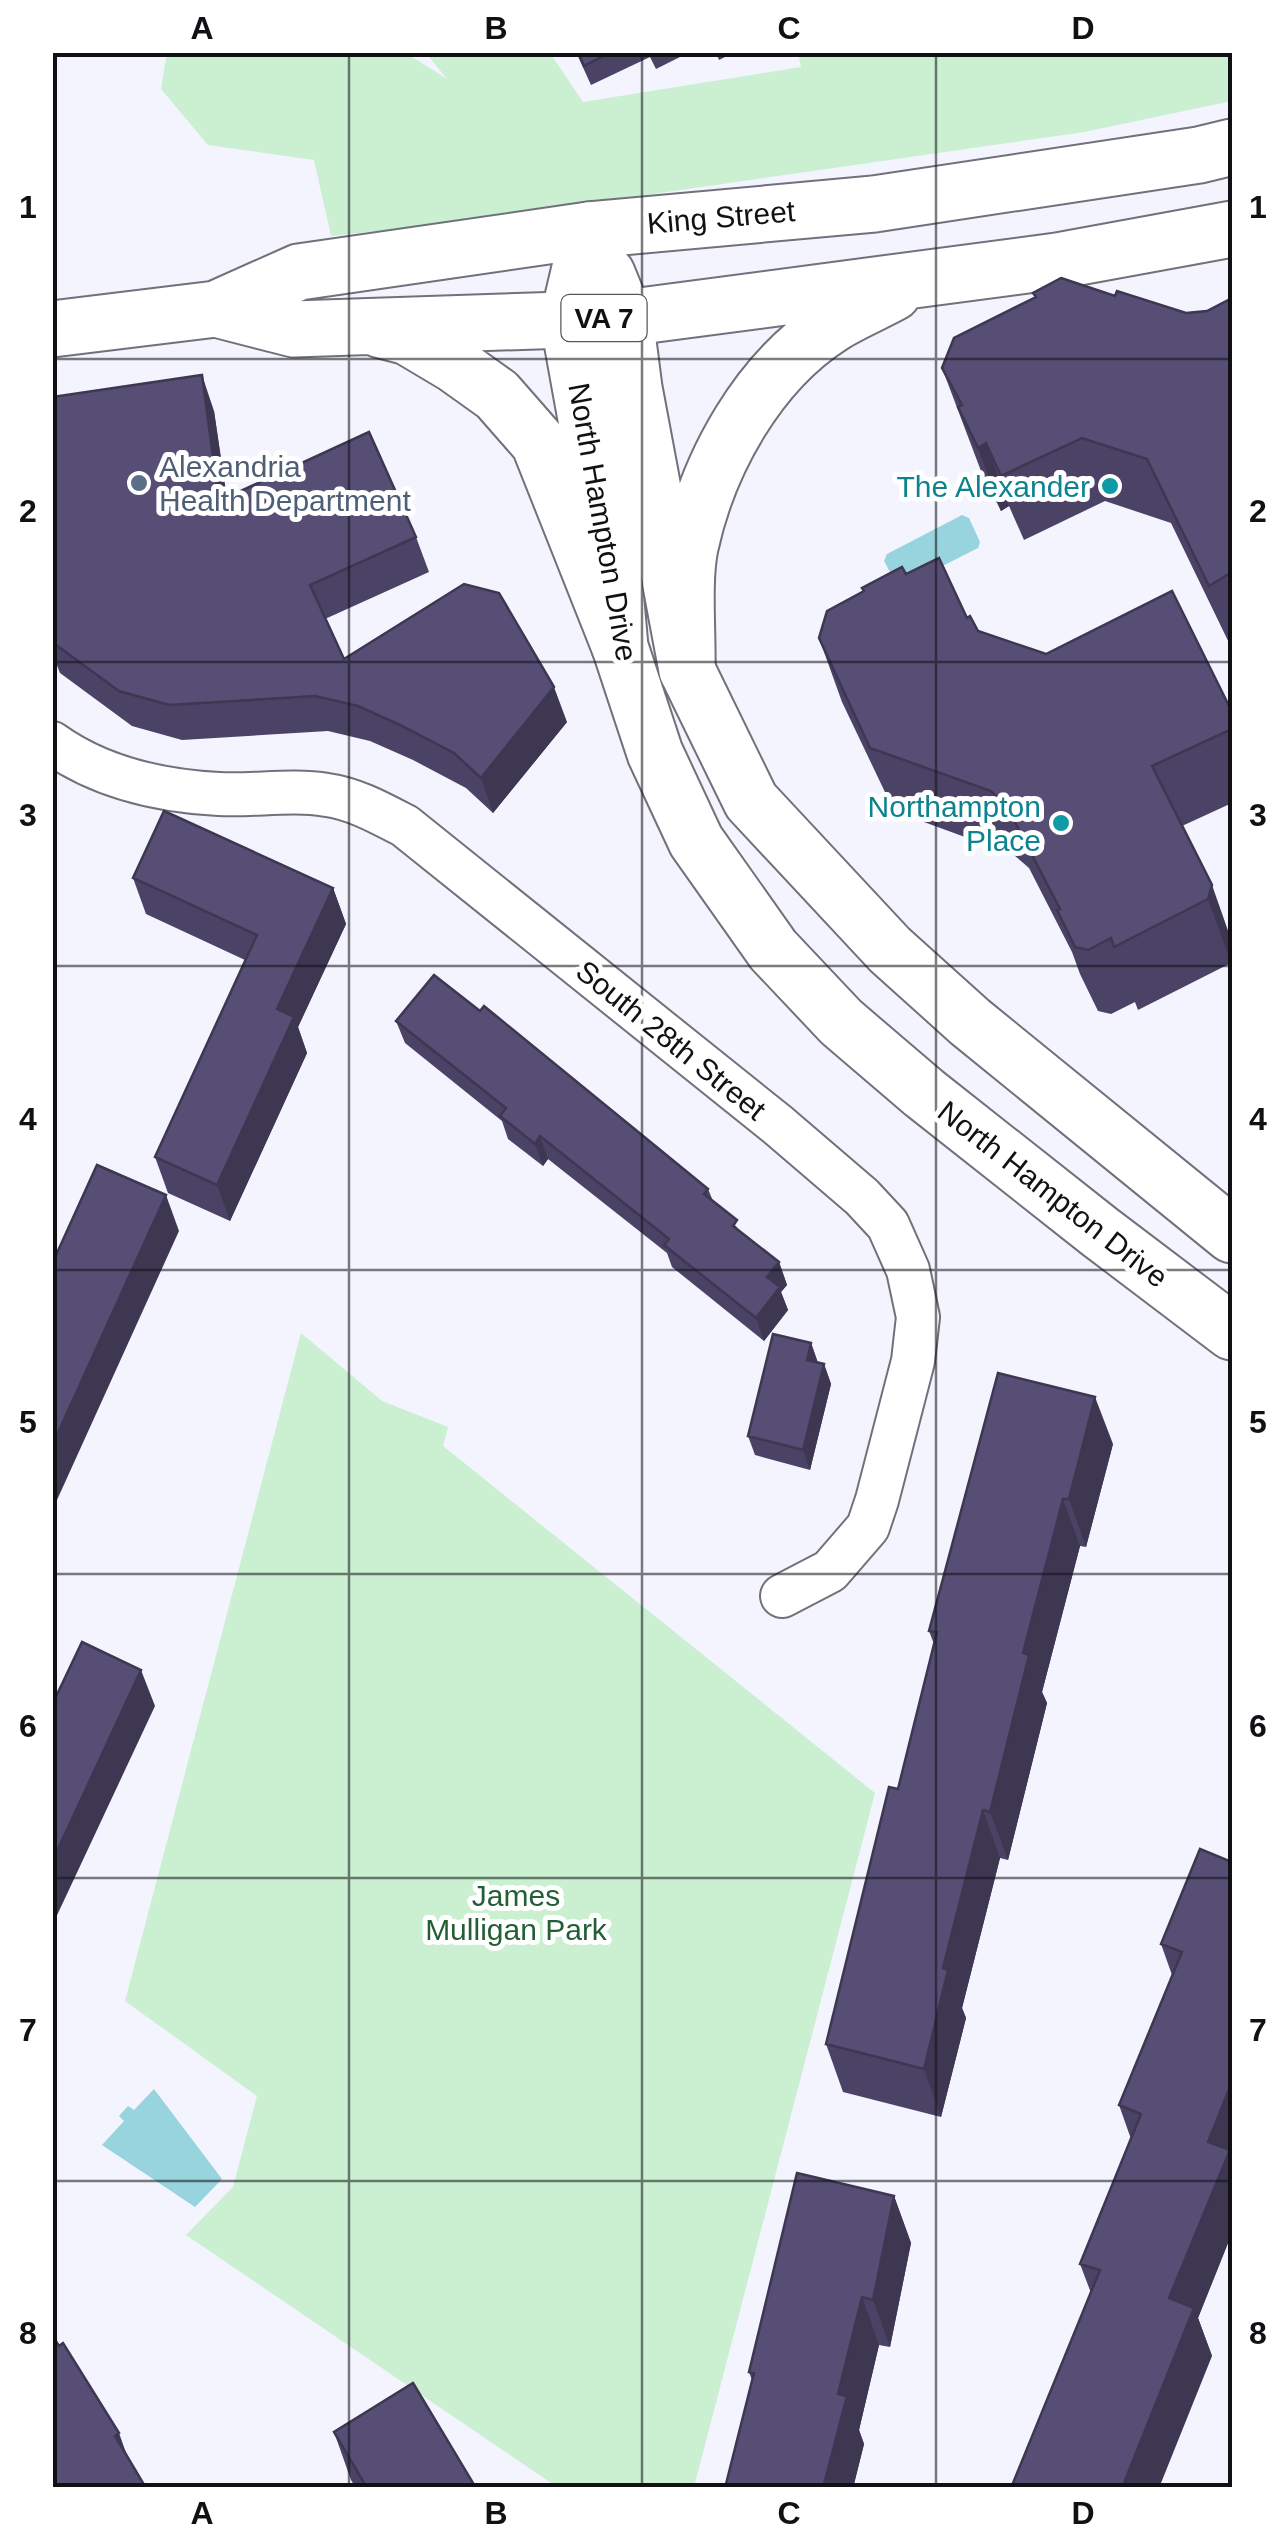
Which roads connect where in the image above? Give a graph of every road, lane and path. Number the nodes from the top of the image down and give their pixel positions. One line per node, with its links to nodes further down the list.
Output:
1 (1232, 147): 3 (main road, King Street / VA 7)
2 (1232, 229): 4 (main road, King Street / VA 7)
3 (589, 230): 5 (main road, King Street / VA 7); 6 (main road, North Hampton Drive); 7 (main road, North Hampton Drive)
4 (924, 278): 6 (main road, King Street / VA 7); 11 (main road)
5 (216, 309): 8 (main road, King Street / VA 7); 9 (main road, King Street / VA 7)
6 (626, 318): 7 (main road, King Street / VA 7); 11 (main road, North Hampton Drive)
7 (568, 319): 8 (main road, King Street / VA 7); 10 (main road, North Hampton Drive)
8 (364, 326): 10 (main road)
9 (52, 330)
10 (620, 647): 14 (main road, North Hampton Drive)
11 (687, 670): 13 (main road, North Hampton Drive)
12 (52, 743): 15 (street, South 28th Street)
13 (1232, 1235)
14 (1232, 1332)
15 (782, 1596)

